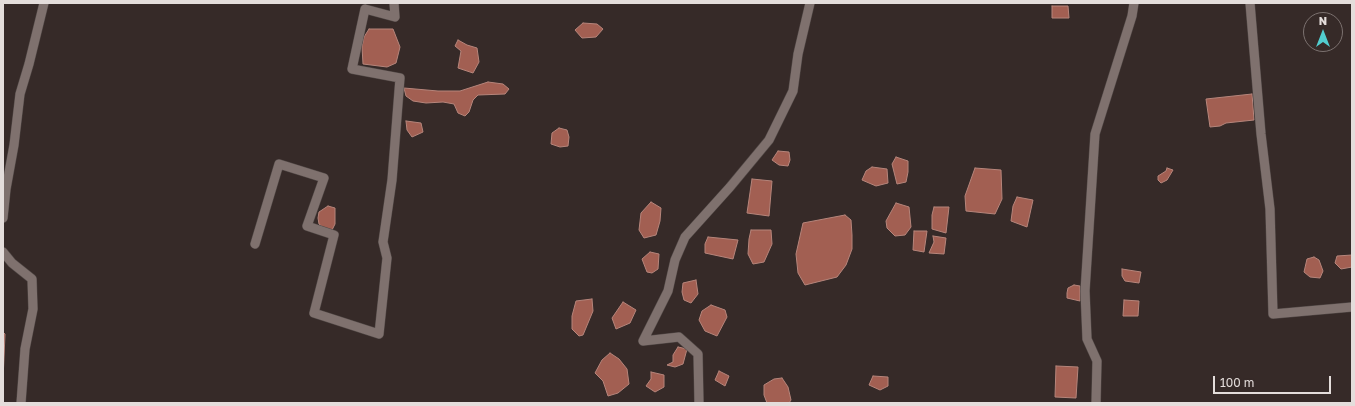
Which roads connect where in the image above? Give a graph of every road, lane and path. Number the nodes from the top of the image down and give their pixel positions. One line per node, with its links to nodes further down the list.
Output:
1 (44, 3): 6 (street)
2 (394, 3): 7 (street)
3 (810, 3): 11 (street)
4 (1134, 3): 12 (street)
5 (1250, 3): 9 (street)
6 (3, 218)
7 (255, 244)
8 (3, 252): 10 (street)
9 (1352, 307)
10 (21, 403)
11 (699, 403)
12 (1096, 403)

